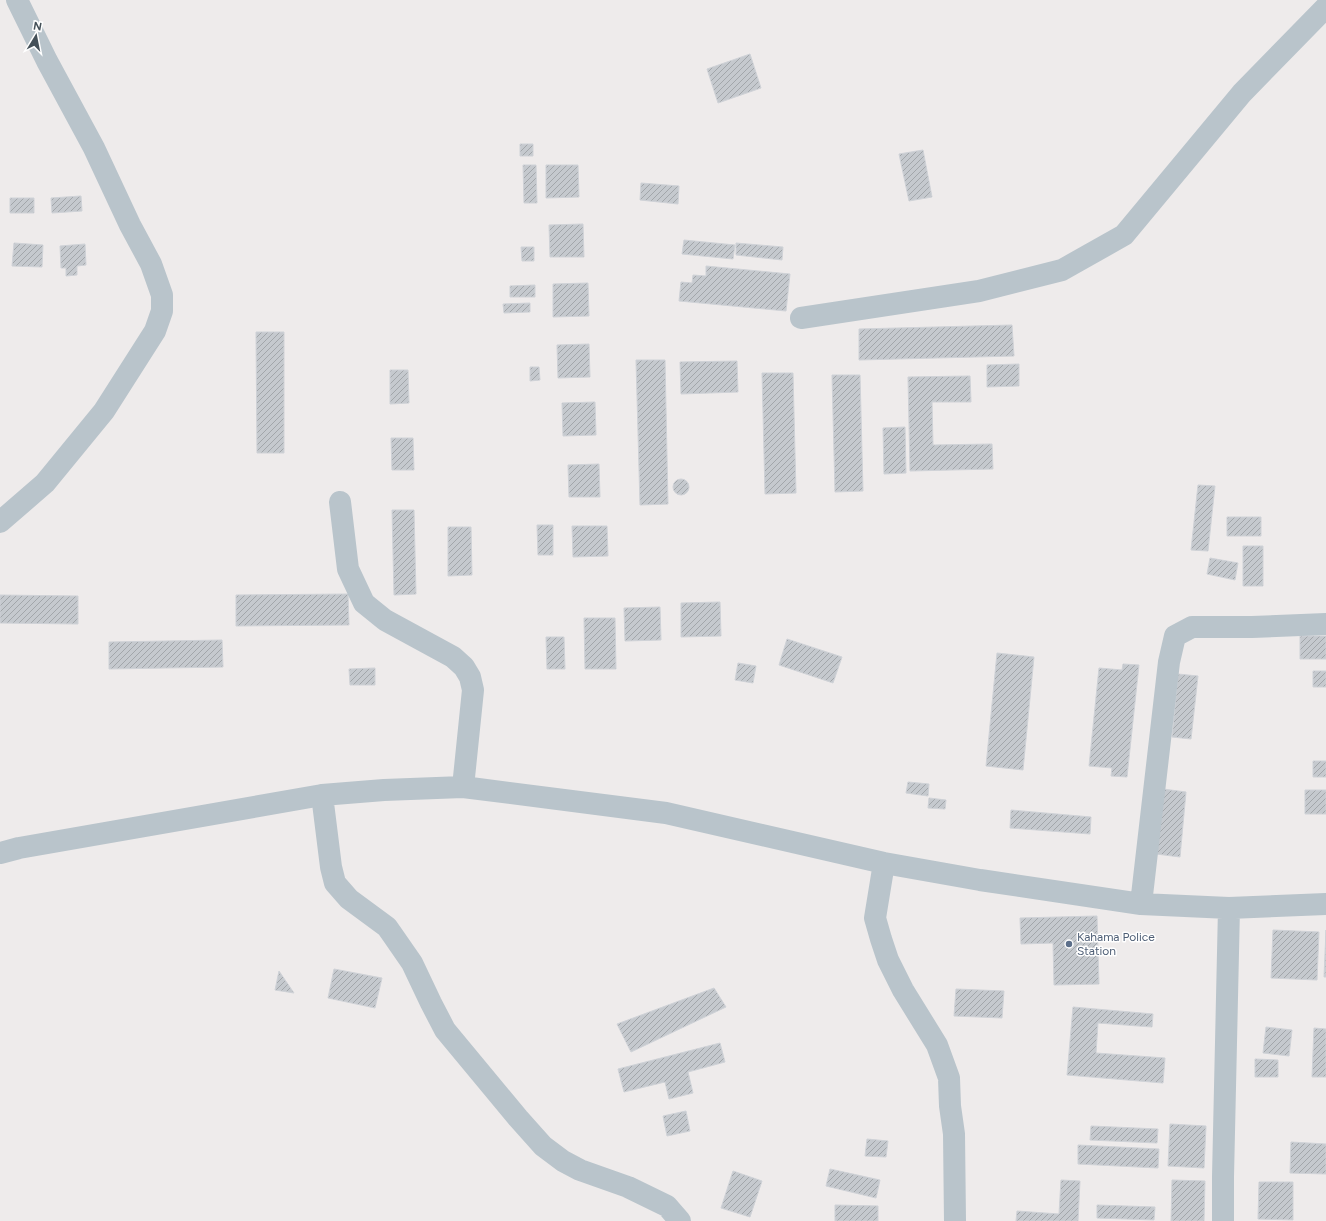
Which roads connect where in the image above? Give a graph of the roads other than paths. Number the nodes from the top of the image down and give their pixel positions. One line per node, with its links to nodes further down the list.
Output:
1 (17, 0): 5 (street)
2 (1326, 7): 3 (street)
3 (801, 318)
4 (340, 502): 7 (street)
5 (0, 522)
6 (1326, 624): 11 (street)
7 (462, 787): 8 (street); 10 (street)
8 (322, 795): 9 (street); 14 (street)
9 (6, 847)
10 (884, 863): 11 (street); 15 (street)
11 (1141, 904): 13 (street)
12 (1326, 904): 13 (street)
13 (1229, 908): 16 (street)
14 (680, 1221)
15 (955, 1221)
16 (1223, 1221)

